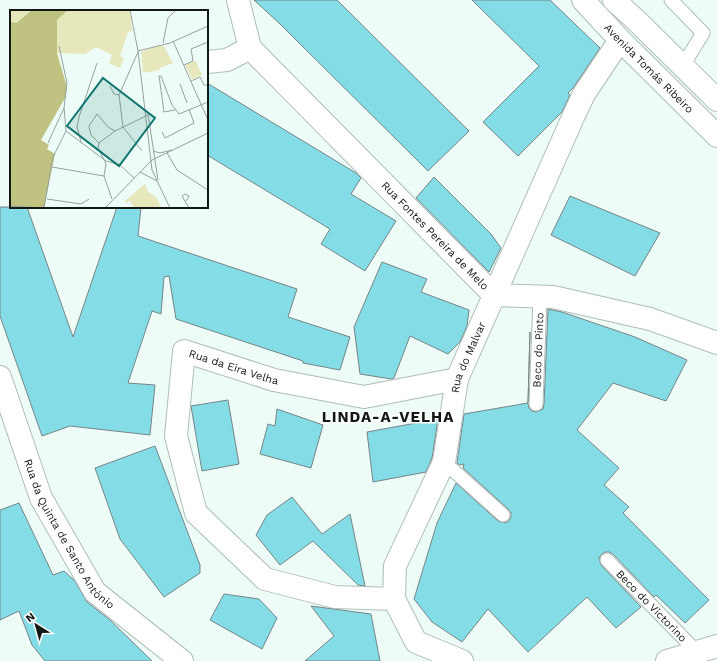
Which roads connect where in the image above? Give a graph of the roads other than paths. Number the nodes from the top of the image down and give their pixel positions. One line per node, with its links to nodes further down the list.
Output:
1 (238, 0): 7 (street)
2 (583, 0): 6 (street, Avenida Tomás Ribeiro)
3 (614, 0): 5 (street, Avenida Tomás Ribeiro)
4 (670, 0): 9 (lane)
5 (638, 22): 6 (street, Rua do Malvar); 9 (street, Avenida Tomás Ribeiro)
6 (620, 40): 11 (street, Avenida Tomás Ribeiro); 12 (street, Rua do Malvar)
7 (250, 48): 8 (street); 12 (street, Rua Fontes Pereira de Melo)
8 (208, 62)
9 (682, 67): 10 (street, Avenida Tomás Ribeiro)
10 (717, 100)
11 (717, 136)
12 (494, 295): 13 (street, Rua Fontes Pereira de Melo); 16 (street, Rua do Malvar)
13 (540, 297): 14 (street, Rua Fontes Pereira de Melo); 17 (lane, Beco do Pinto)
14 (717, 343)
15 (0, 377): 23 (street, Rua da Quinta de Santo António)
16 (457, 379): 18 (street, Rua do Malvar); 21 (street, Rua da Eira Velha)
17 (536, 404)
18 (444, 462): 19 (lane); 21 (street, Rua do Malvar)
19 (502, 515)
20 (607, 560): 22 (lane, Beco do Victorino)
21 (394, 599): 24 (street, Rua do Malvar)
22 (707, 649): 25 (street)
23 (182, 661)
24 (462, 661)
25 (668, 661)

